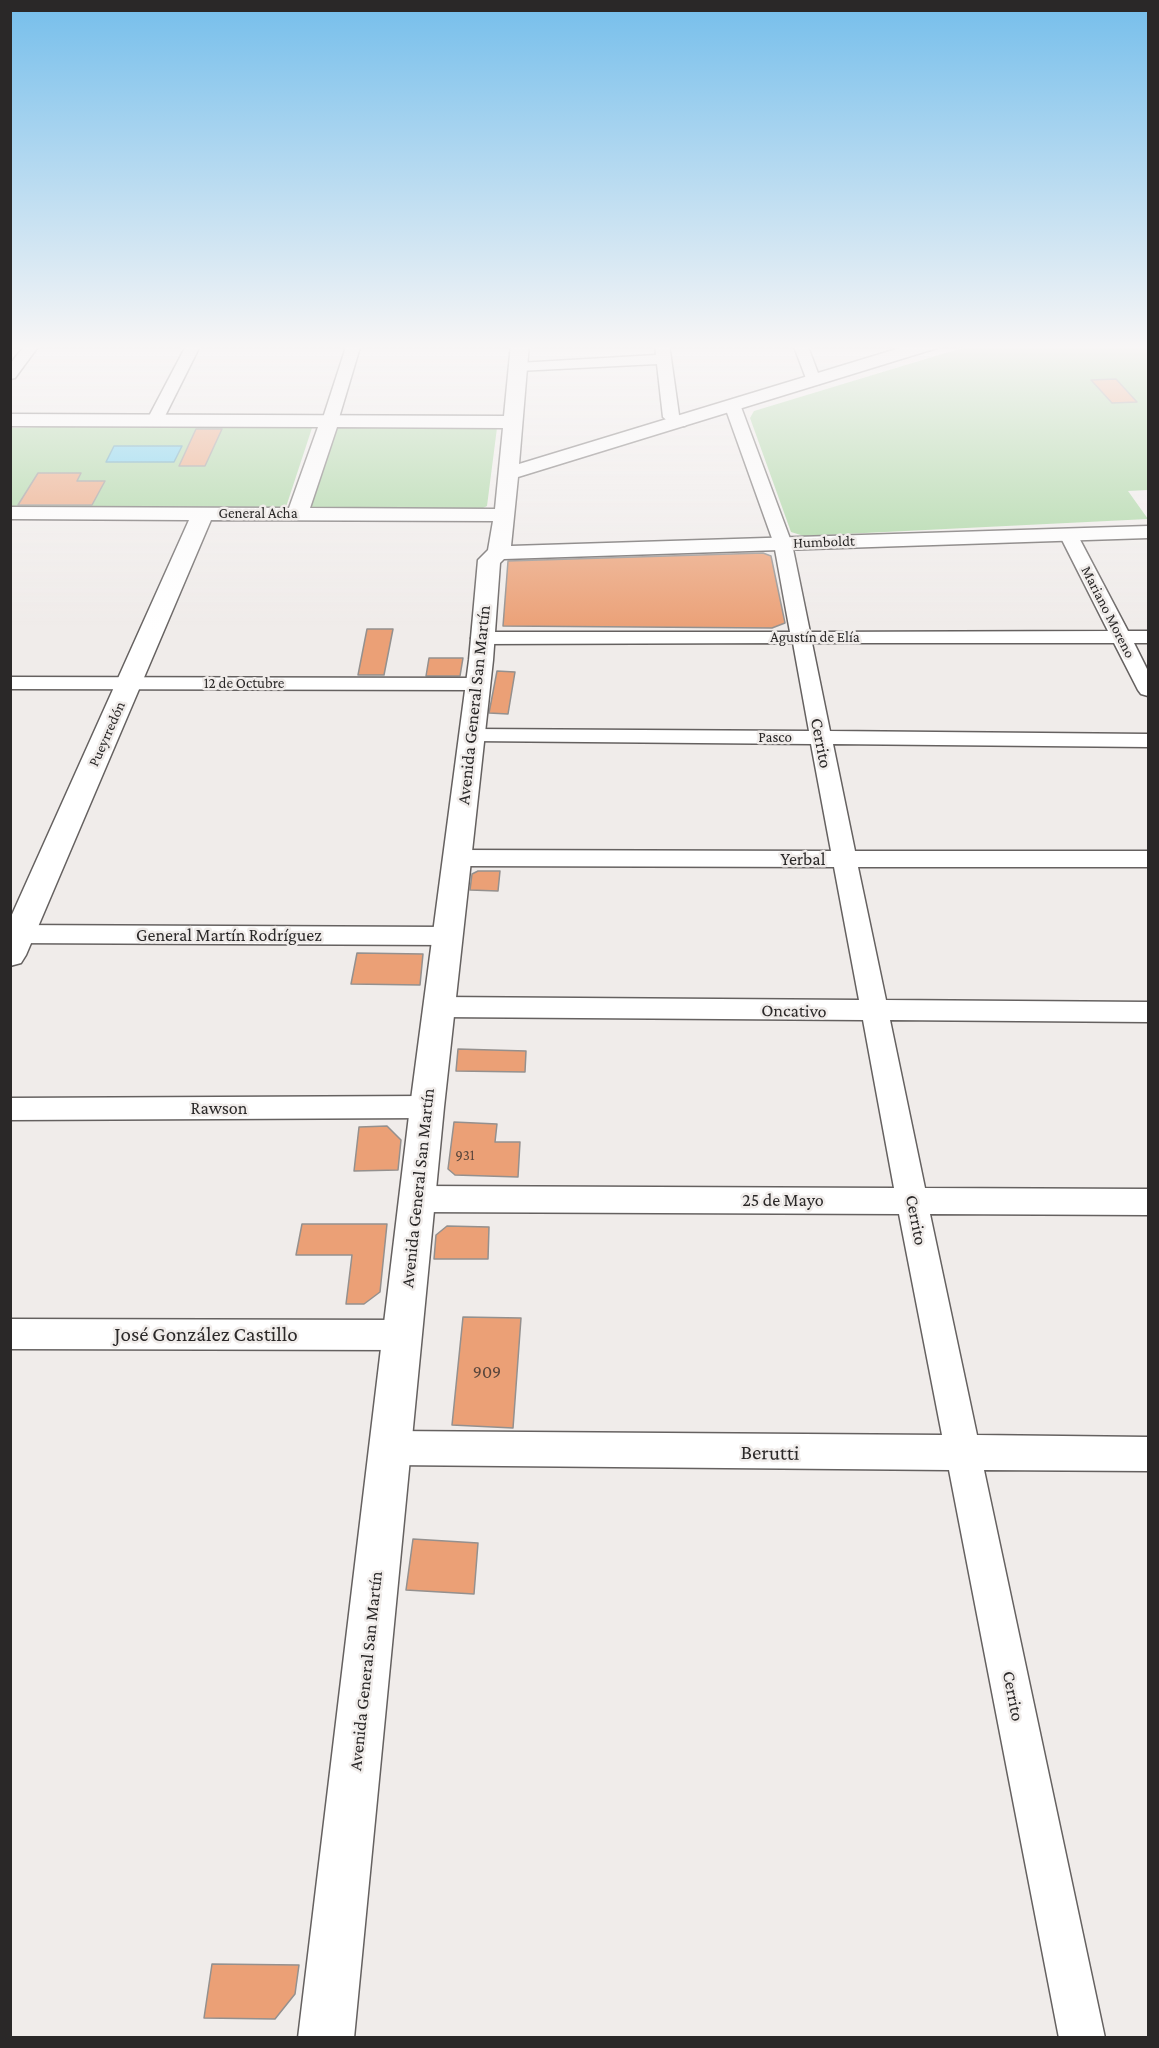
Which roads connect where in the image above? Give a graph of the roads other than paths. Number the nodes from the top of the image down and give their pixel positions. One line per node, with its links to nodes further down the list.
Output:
1 (324, 440): 8 (street)
2 (512, 440): 5 (street, Avenida General San Martín)
3 (623, 440): 5 (street)
4 (745, 440): 12 (street, Cerrito)
5 (508, 474): 9 (street, Avenida General San Martín)
6 (10, 513): 7 (street, General Acha)
7 (203, 513): 8 (street, General Acha); 19 (street, Pueyrredón)
8 (298, 513): 9 (street, General Acha)
9 (505, 515): 13 (street, Avenida General San Martín)
10 (1149, 532): 11 (street, Humboldt)
11 (1068, 534): 12 (street, Humboldt); 15 (street, Mariano Moreno)
12 (783, 544): 13 (street, Humboldt); 14 (street, Cerrito)
13 (499, 553): 17 (street, Avenida General San Martín)
14 (801, 637): 15 (street, Agustín de Elía); 17 (street, Agustín de Elía); 23 (street, Cerrito)
15 (1121, 637): 16 (street, Agustín de Elía); 21 (street, Mariano Moreno)
16 (1149, 637)
17 (481, 638): 20 (street, Avenida General San Martín)
18 (10, 683): 19 (street, 12 de Octubre)
19 (130, 683): 20 (street, 12 de Octubre); 29 (street, Pueyrredón)
20 (478, 684): 22 (street, Avenida General San Martín)
21 (1149, 690)
22 (473, 735): 23 (street, Pasco); 25 (street, Avenida General San Martín)
23 (820, 737): 24 (street, Pasco); 26 (street, Cerrito)
24 (1149, 740)
25 (457, 858): 26 (street, Yerbal); 28 (street, Avenida General San Martín)
26 (845, 859): 27 (street, Yerbal); 31 (street, Cerrito)
27 (1149, 859)
28 (447, 936): 29 (street, General Martín Rodríguez); 30 (street, Avenida General San Martín)
29 (13, 941)
30 (439, 1006): 31 (street, Oncativo); 33 (street, Avenida General San Martín)
31 (875, 1012): 32 (street, Oncativo); 36 (street, Cerrito)
32 (1149, 1012)
33 (427, 1107): 34 (street, Rawson); 35 (street, Avenida General San Martín)
34 (10, 1109)
35 (417, 1199): 36 (street, 25 de Mayo); 39 (street, Avenida General San Martín)
36 (912, 1201): 37 (street, 25 de Mayo); 42 (street, Cerrito)
37 (1149, 1202)
38 (10, 1334): 39 (street, José González Castillo)
39 (402, 1335): 40 (street, Avenida General San Martín)
40 (391, 1448): 42 (street, Berutti); 43 (street, Avenida General San Martín)
41 (1149, 1454): 42 (street, Berutti)
42 (964, 1455): 44 (street, Cerrito)
43 (326, 2037)
44 (1082, 2037)

